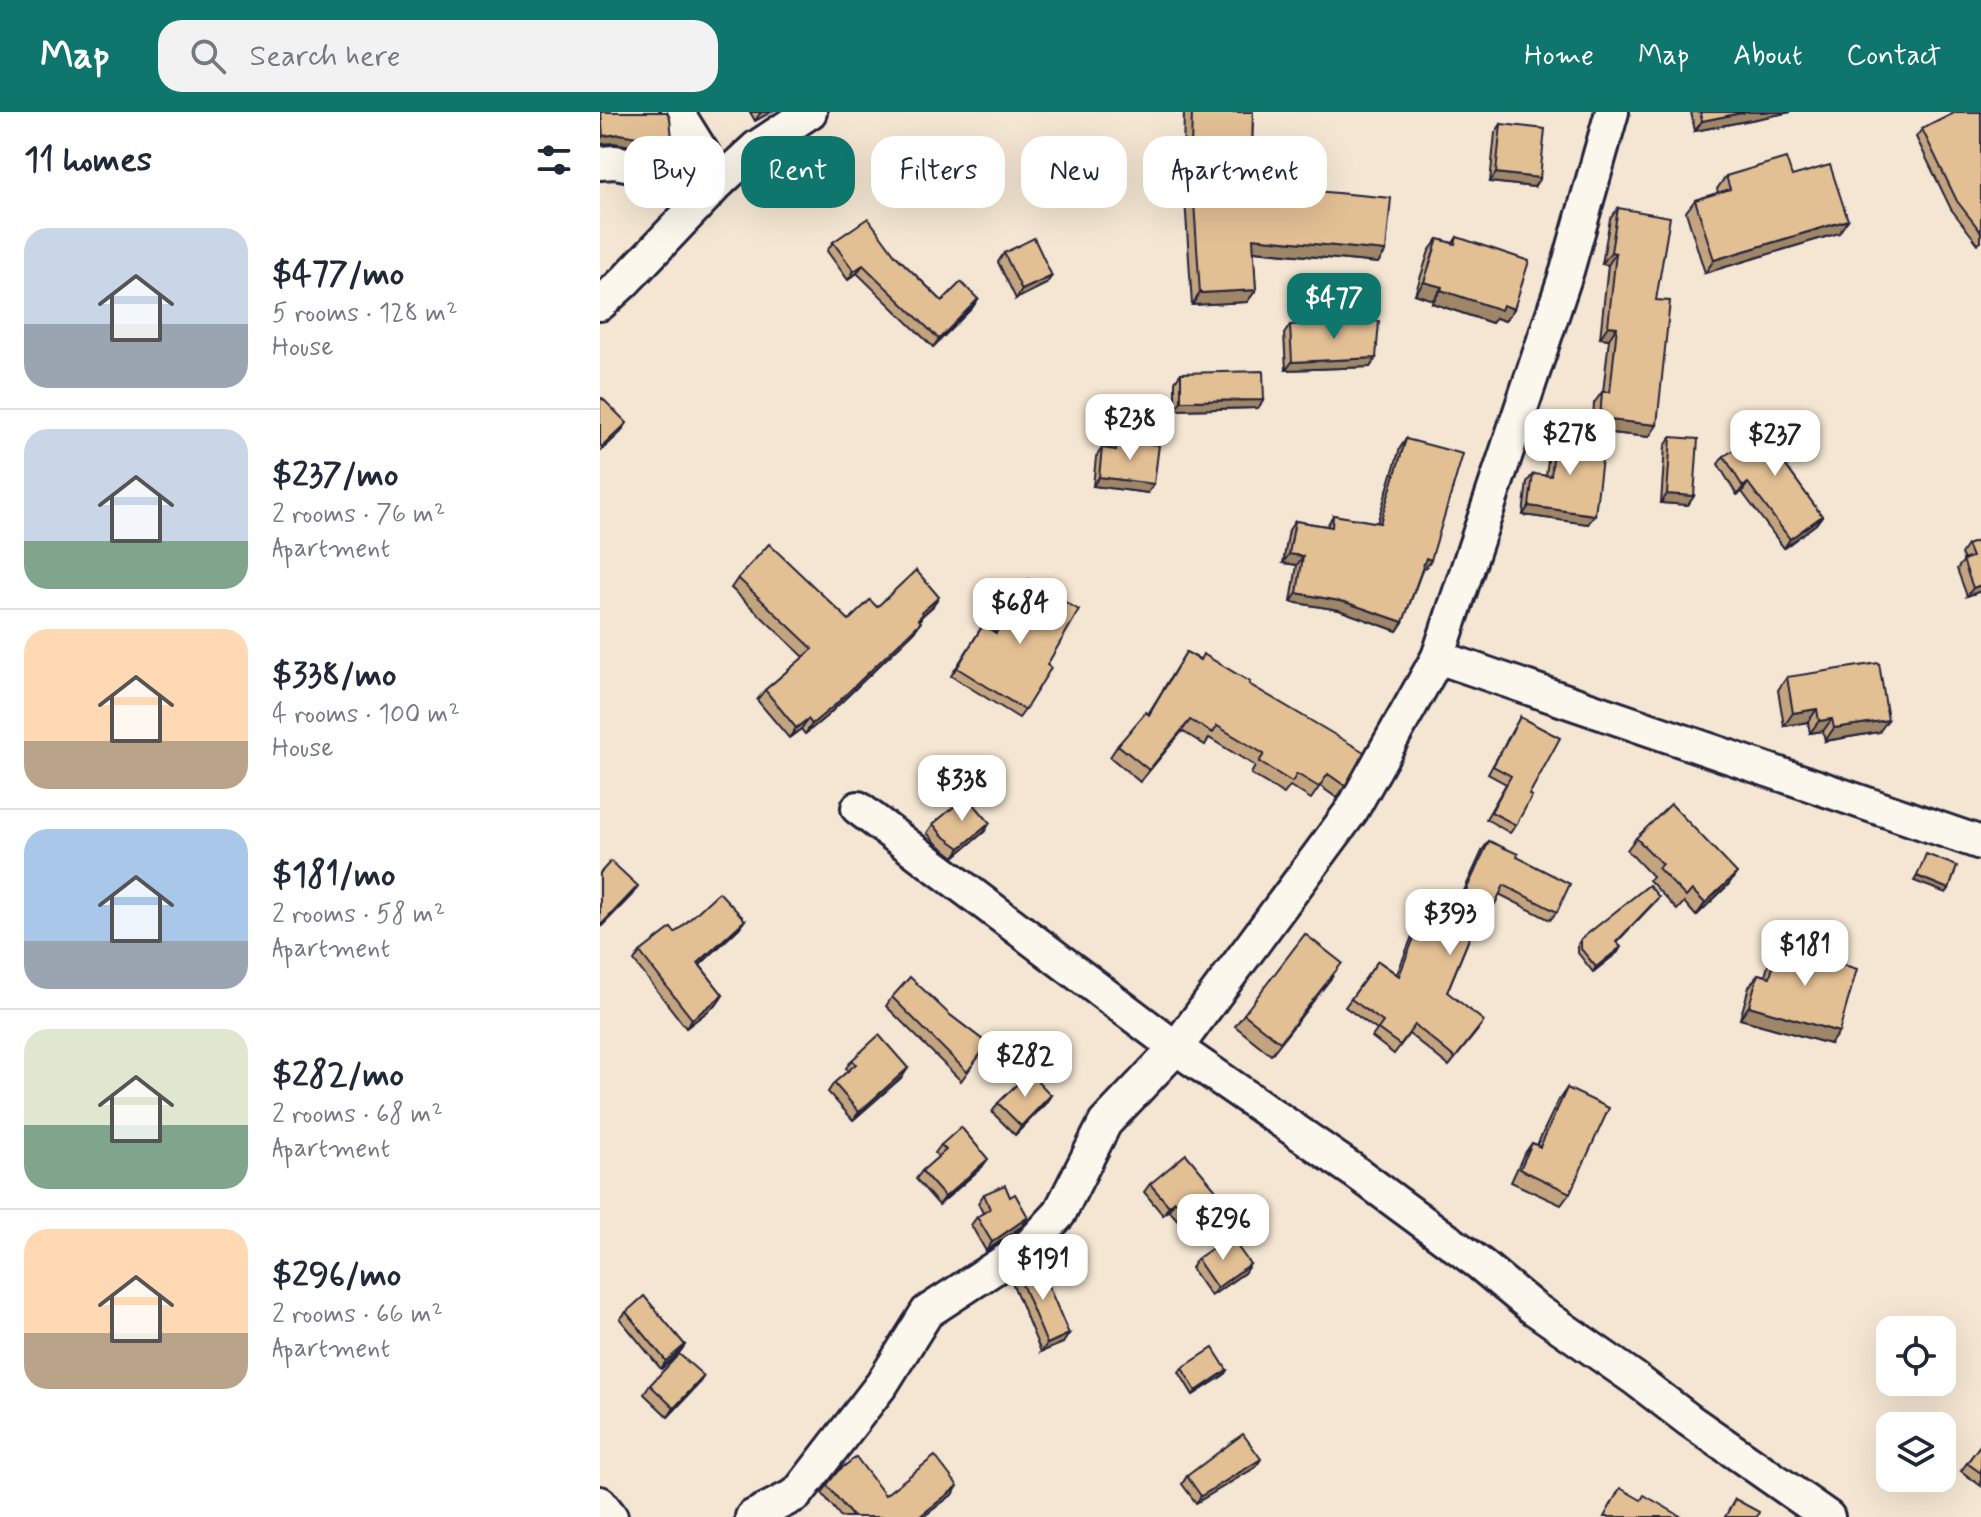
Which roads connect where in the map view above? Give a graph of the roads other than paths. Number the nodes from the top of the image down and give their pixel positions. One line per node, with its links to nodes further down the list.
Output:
1 (677, 112): 4 (street)
2 (810, 112): 7 (street)
3 (1612, 112): 10 (street)
4 (692, 136)
5 (600, 163): 6 (street)
6 (624, 164)
7 (725, 176)
8 (694, 208): 9 (street)
9 (600, 304)
10 (1438, 657): 12 (street); 13 (street)
11 (858, 808): 13 (street)
12 (1981, 843)
13 (1176, 1048): 16 (street); 17 (street)
14 (600, 1503): 15 (street)
15 (611, 1517)
16 (752, 1517)
17 (1828, 1517)

